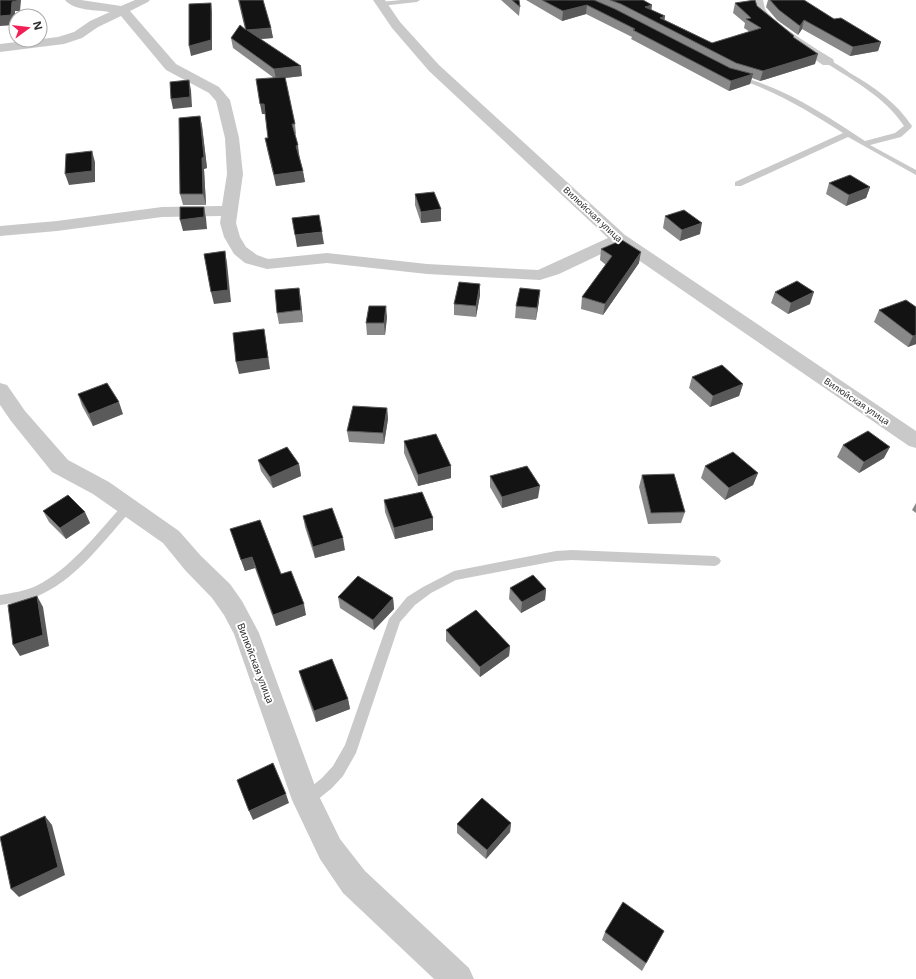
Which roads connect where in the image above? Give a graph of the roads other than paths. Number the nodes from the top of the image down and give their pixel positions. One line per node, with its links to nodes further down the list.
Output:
1 (71, 0): 6 (street)
2 (144, 0): 6 (street)
3 (417, 0): 5 (lane, Вилюйская улица)
4 (757, 0): 8 (street)
5 (380, 2): 16 (street, Вилюйская улица)
6 (122, 10): 7 (street); 14 (street)
7 (0, 48)
8 (828, 62): 11 (lane)
9 (731, 75): 10 (lane)
10 (847, 133): 11 (lane); 13 (lane)
11 (864, 144): 12 (lane)
12 (916, 173)
13 (738, 184)
14 (229, 211): 15 (street); 16 (street)
15 (0, 231)
16 (619, 239): 18 (street, Вилюйская улица)
17 (0, 390): 19 (street, Вилюйская улица)
18 (916, 441)
19 (127, 508): 21 (lane); 22 (street, Вилюйская улица)
20 (715, 560): 22 (lane)
21 (0, 600)
22 (306, 800): 23 (street, Вилюйская улица)
23 (458, 979)

